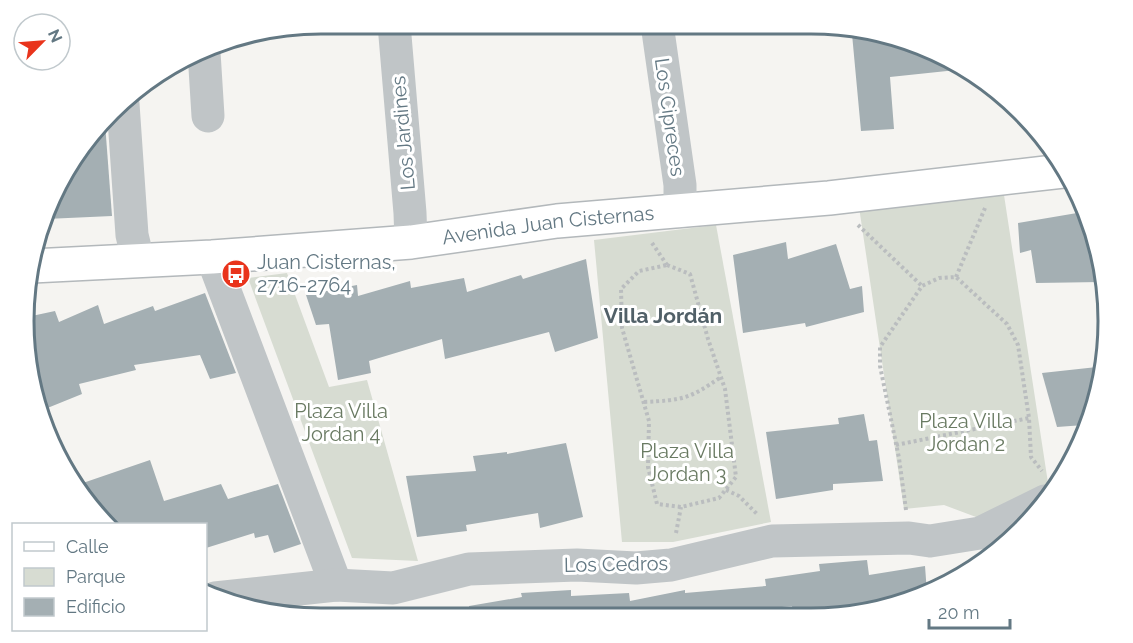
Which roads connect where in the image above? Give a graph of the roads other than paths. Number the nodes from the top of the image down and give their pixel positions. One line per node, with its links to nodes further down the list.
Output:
1 (395, 34): 8 (street, Los Jardines)
2 (658, 34): 7 (street, Los Cipreces)
3 (204, 60): 5 (street)
4 (124, 114): 10 (street)
5 (208, 116)
6 (1056, 172): 7 (main road, Avenida Juan Cisternas)
7 (680, 211): 8 (main road, Avenida Juan Cisternas)
8 (411, 242): 9 (main road, Avenida Juan Cisternas)
9 (212, 257): 10 (main road, Avenida Juan Cisternas); 13 (street)
10 (138, 260): 11 (main road, Avenida Juan Cisternas)
11 (40, 266)
12 (1044, 487): 13 (street, Los Cedros)
13 (336, 585): 14 (street, Los Cedros)
14 (237, 596)

